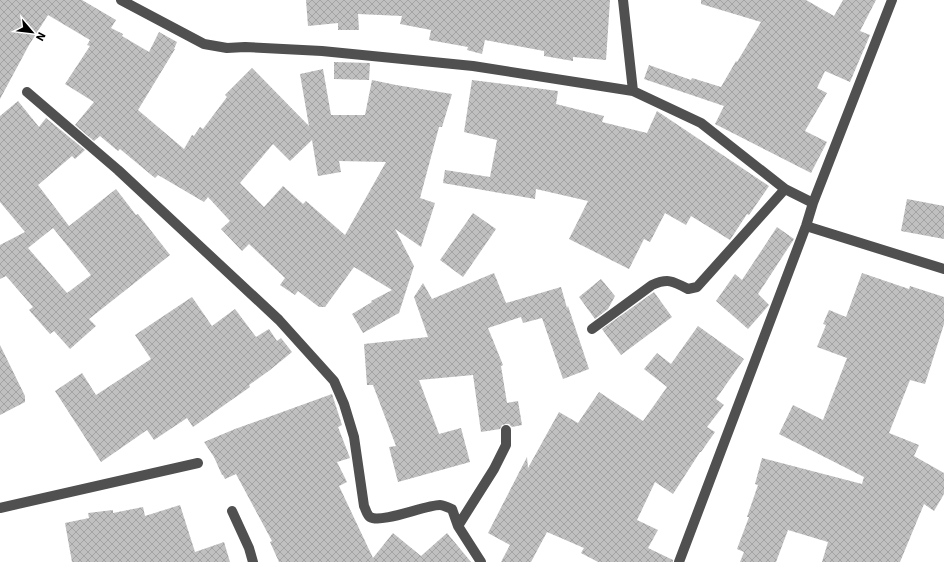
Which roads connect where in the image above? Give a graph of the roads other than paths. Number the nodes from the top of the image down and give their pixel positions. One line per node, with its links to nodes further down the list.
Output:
1 (121, 0): 4 (street)
2 (623, 0): 4 (street)
3 (892, 0): 7 (street)
4 (633, 91): 6 (street)
5 (27, 92): 15 (street)
6 (785, 189): 7 (street); 10 (street)
7 (813, 203): 8 (street)
8 (806, 226): 9 (street); 18 (street)
9 (944, 269)
10 (592, 329)
11 (506, 430): 15 (street)
12 (198, 463): 13 (street)
13 (0, 508)
14 (232, 511): 16 (street)
15 (458, 526): 17 (street)
16 (253, 562)
17 (481, 562)
18 (679, 562)

